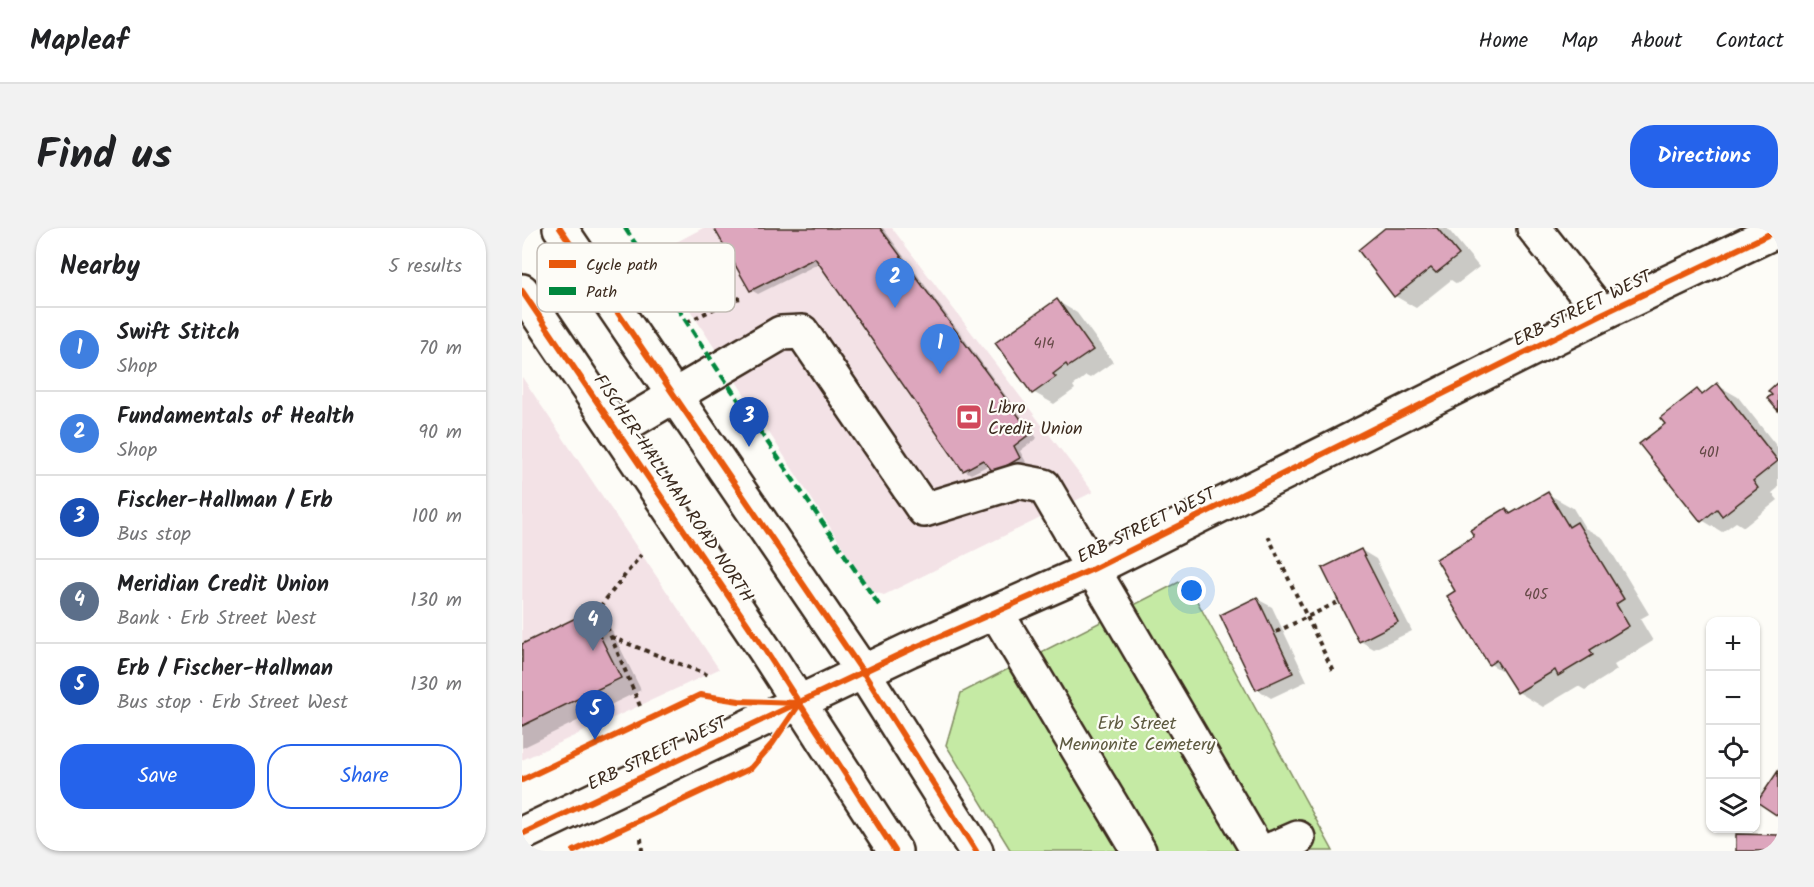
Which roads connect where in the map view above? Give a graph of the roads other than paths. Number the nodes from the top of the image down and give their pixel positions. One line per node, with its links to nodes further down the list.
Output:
1 (560, 228): 4 (main road)
2 (1534, 228): 7 (main road)
3 (1778, 230): 7 (main road, ERB STREET WEST)
4 (570, 243)
5 (522, 291): 9 (main road, FISCHER-HALLMAN ROAD NORTH)
6 (617, 312): 8 (main road)
7 (1602, 314): 10 (main road, ERB STREET WEST)
8 (674, 396): 9 (main road); 10 (main road); 12 (main road)
9 (616, 430): 13 (main road, FISCHER-HALLMAN ROAD NORTH)
10 (1093, 569): 11 (main road, ERB STREET WEST); 19 (main road)
11 (996, 612): 12 (main road, ERB STREET WEST); 18 (main road)
12 (863, 672): 13 (main road, ERB STREET WEST); 17 (main road)
13 (800, 703): 14 (main road, ERB STREET WEST); 16 (main road, FISCHER-HALLMAN ROAD NORTH)
14 (522, 834)
15 (1299, 838): 20 (main road)
16 (895, 851)
17 (976, 851)
18 (1139, 851)
19 (1258, 851)
20 (1268, 851)

